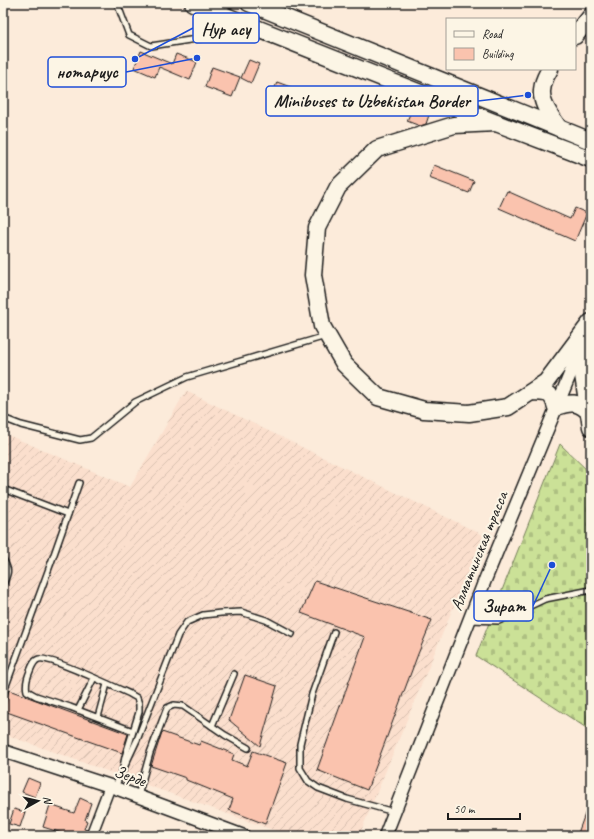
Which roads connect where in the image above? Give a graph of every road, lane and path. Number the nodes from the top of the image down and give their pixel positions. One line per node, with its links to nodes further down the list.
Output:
1 (117, 3): 6 (lane)
2 (194, 3): 6 (highway)
3 (249, 3): 4 (highway)
4 (266, 10): 6 (highway); 10 (highway)
5 (591, 16): 7 (highway)
6 (259, 29): 9 (highway)
7 (576, 35)
8 (549, 70): 10 (highway)
9 (496, 123): 12 (highway); 16 (highway)
10 (564, 130): 11 (highway); 12 (highway)
11 (591, 141)
12 (563, 149): 13 (highway)
13 (591, 159)
14 (591, 323): 17 (highway); 18 (street, Алматинская трасса)
15 (591, 332): 20 (highway)
16 (327, 336): 17 (highway); 19 (lane)
17 (532, 392): 18 (highway)
18 (556, 407): 20 (highway); 27 (street, Алматинская трасса)
19 (3, 418)
20 (590, 419)
21 (79, 483): 23 (lane)
22 (3, 490): 23 (lane)
23 (68, 514): 33 (lane)
24 (3, 559): 25 (lane)
25 (3, 585)
26 (591, 590): 27 (lane)
27 (469, 620): 43 (street, Алматинская трасса)
28 (334, 632): 43 (lane)
29 (292, 634): 40 (lane)
30 (234, 674): 36 (lane)
31 (94, 678): 32 (lane); 34 (lane); 34 (lane)
32 (107, 684): 35 (lane); 37 (lane)
33 (3, 694)
34 (78, 710): 35 (lane)
35 (98, 718): 37 (lane)
36 (212, 726): 38 (lane); 42 (lane)
37 (133, 731): 40 (lane)
38 (248, 748)
39 (3, 751): 41 (street, Зерде)
40 (122, 772): 41 (lane)
41 (112, 787): 42 (street, Зерде); 44 (street)
42 (137, 796): 45 (street, Зерде)
43 (394, 812): 46 (street, Алматинская трасса)
44 (91, 836)
45 (244, 836)
46 (385, 836)

